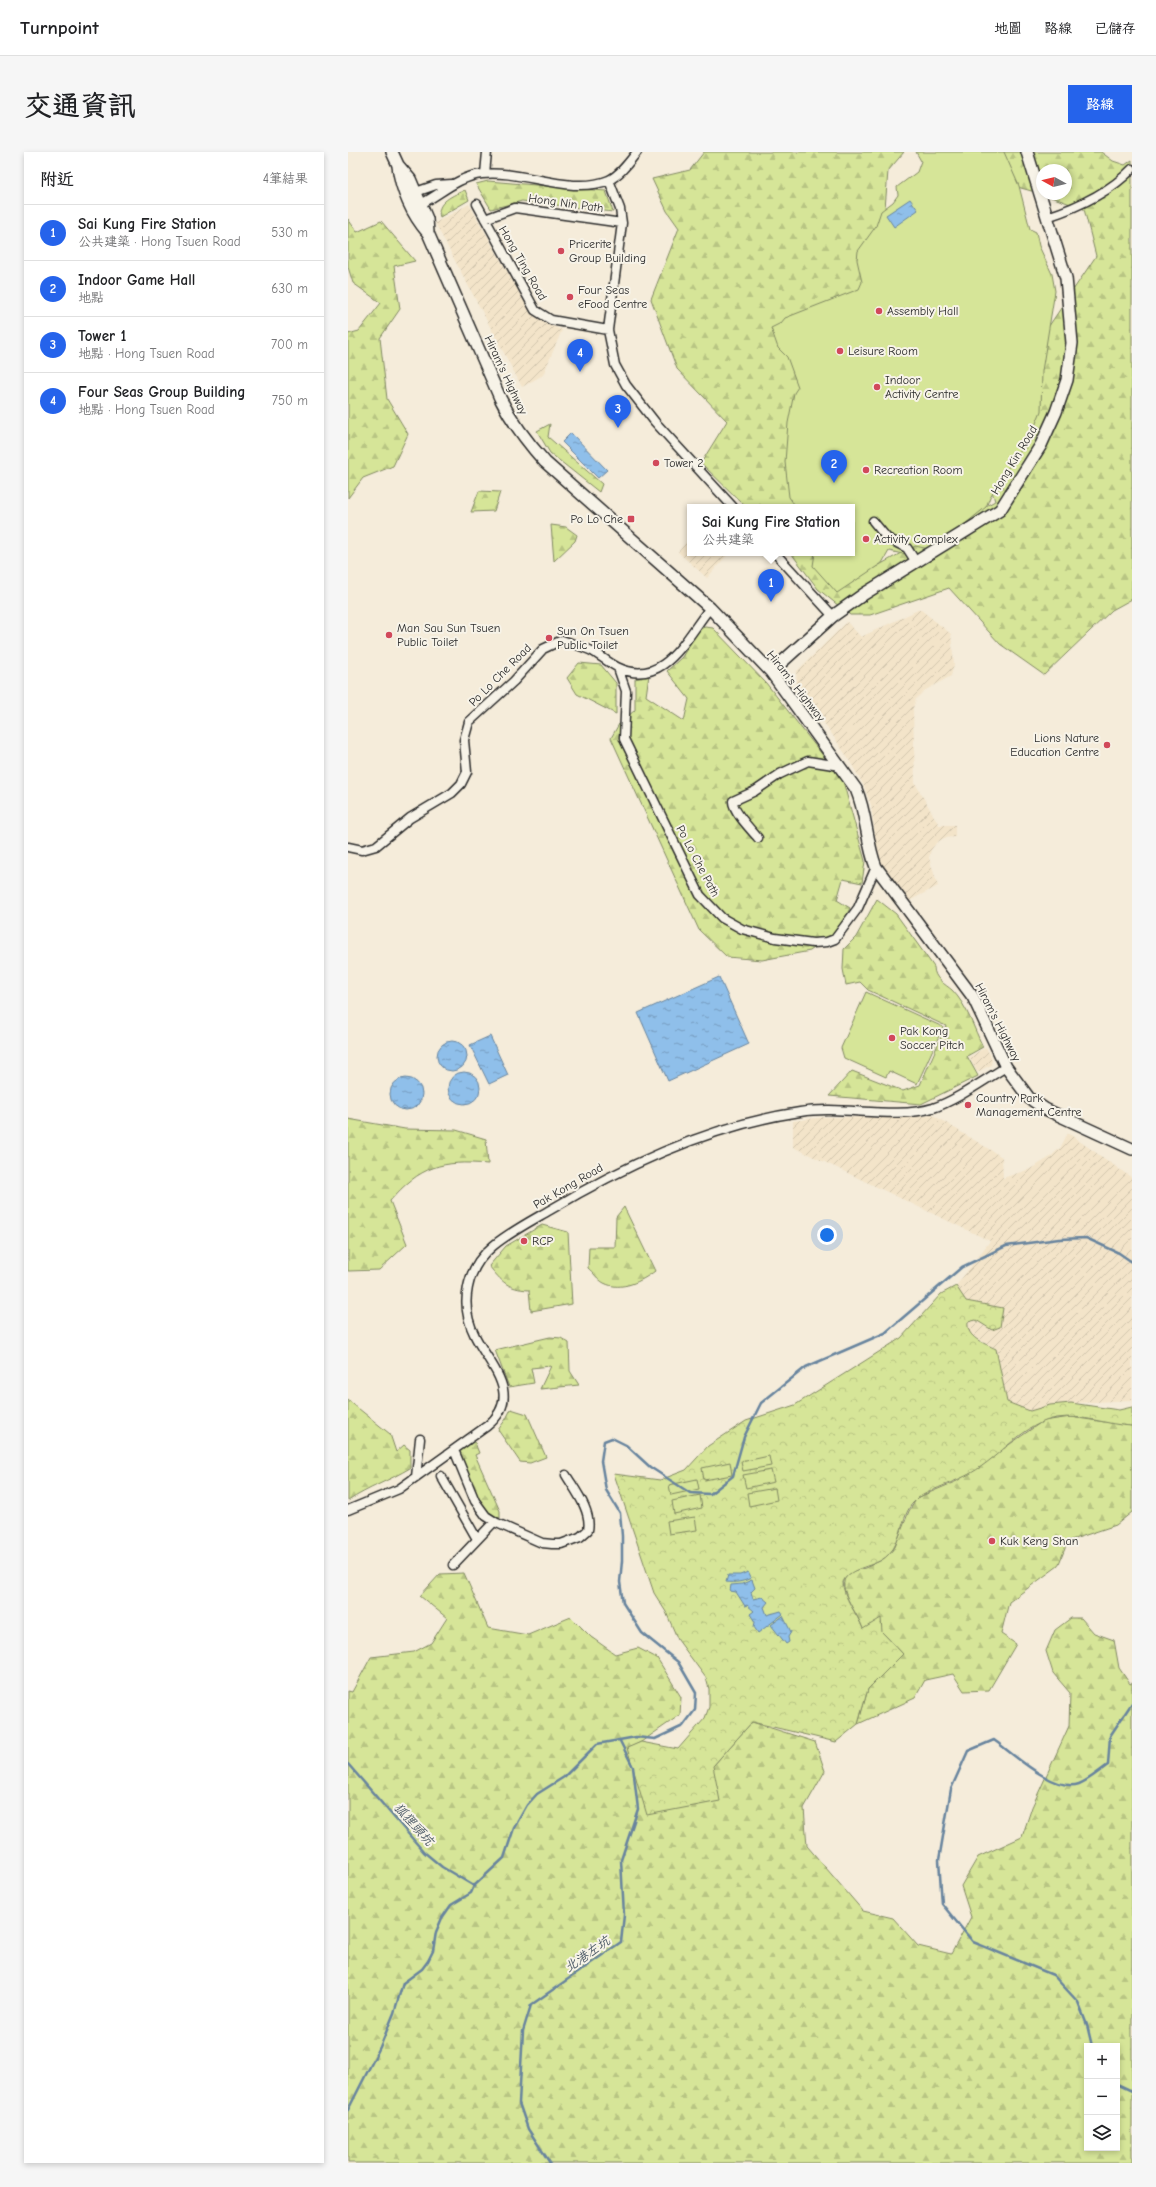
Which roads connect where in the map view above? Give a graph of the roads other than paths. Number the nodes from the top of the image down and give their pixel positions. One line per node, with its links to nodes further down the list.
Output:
1 (392, 152): 9 (main road, Hiram's Highway)
2 (487, 152): 6 (street)
3 (637, 152): 7 (street)
4 (1027, 152): 12 (main road, Hong Kin Road)
5 (1132, 169): 12 (street)
6 (485, 174): 7 (street); 8 (street)
7 (609, 180): 14 (street)
8 (452, 184): 9 (street); 11 (street)
9 (411, 194): 11 (main road, Hiram's Highway)
10 (477, 204): 13 (street, Hong Ting Road)
11 (416, 206): 20 (main road, Hiram's Highway)
12 (1047, 217): 19 (main road, Hong Kin Road)
13 (485, 220): 14 (street, Hong Nin Path); 15 (street, Hong Ting Road)
14 (622, 223): 15 (street)
15 (608, 330): 16 (street)
16 (730, 504)
17 (873, 520): 19 (street)
18 (778, 556): 21 (street)
19 (916, 562): 21 (main road, Hong Kin Road)
20 (710, 608): 22 (street, Po Lo Che Road); 23 (main road, Hiram's Highway)
21 (833, 616): 23 (main road, Hong Kin Road)
22 (618, 668): 26 (street, Po Lo Che Road); 27 (street, Po Lo Che Path)
23 (771, 672): 24 (main road, Hiram's Highway)
24 (840, 766): 25 (street); 27 (main road, Hiram's Highway)
25 (758, 838)
26 (348, 847)
27 (876, 867): 28 (main road, Hiram's Highway)
28 (1006, 1067): 29 (main road, Hiram's Highway); 31 (street, Pak Kong Road)
29 (1132, 1149)
30 (420, 1439): 34 (street)
31 (454, 1450): 34 (street, Pak Kong Road); 36 (street)
32 (566, 1474): 36 (street)
33 (441, 1476): 37 (street)
34 (416, 1477): 35 (street, Pak Kong Road)
35 (348, 1510)
36 (494, 1522): 37 (street)
37 (477, 1539): 38 (street)
38 (453, 1565)

